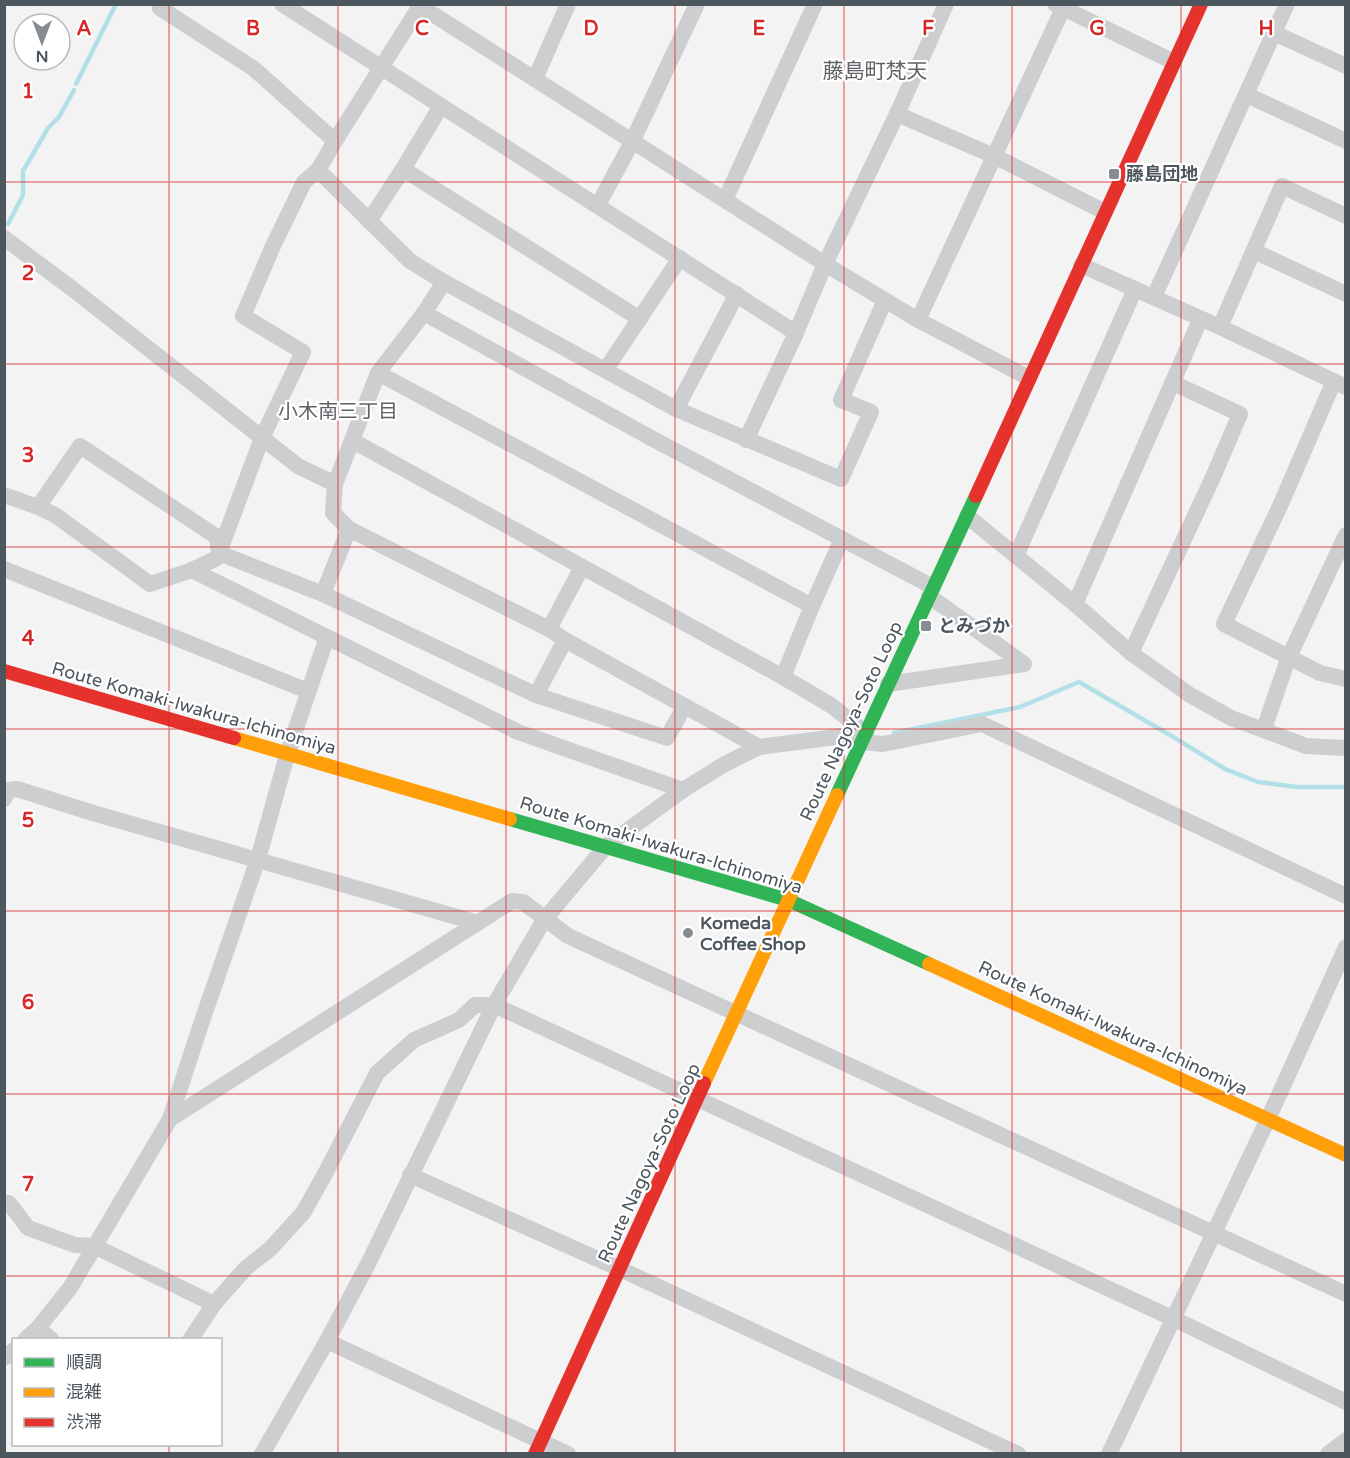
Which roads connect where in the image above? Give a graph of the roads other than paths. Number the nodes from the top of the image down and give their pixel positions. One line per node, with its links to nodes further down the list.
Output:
1 (161, 4): 20 (street)
2 (282, 4): 15 (street)
3 (568, 4): 16 (street)
4 (697, 4): 22 (street)
5 (815, 4): 26 (street)
6 (946, 4): 19 (street)
7 (1201, 4): 13 (main road, Route Nagoya-Soto Loop)
8 (1287, 4): 12 (street)
9 (418, 5): 11 (street); 15 (street)
10 (1061, 6): 13 (street); 23 (street)
11 (446, 12): 16 (street)
12 (1274, 33): 14 (street); 17 (street)
13 (1174, 62): 28 (main road, Route Nagoya-Soto Loop)
14 (1346, 66)
15 (380, 67): 18 (street); 20 (street)
16 (535, 79): 22 (street)
17 (1247, 95): 21 (street); 40 (street)
18 (441, 106): 25 (street); 27 (street)
19 (897, 114): 23 (street); 34 (street)
20 (335, 141): 24 (street)
21 (1346, 141)
22 (632, 142): 26 (street); 27 (street)
23 (994, 156): 28 (street); 44 (street)
24 (318, 170): 30 (street); 54 (street)
25 (404, 170): 30 (street); 43 (street)
26 (725, 200): 34 (street)
27 (598, 205): 33 (street)
28 (1105, 212): 35 (main road, Route Nagoya-Soto Loop)
29 (1346, 216): 32 (street)
30 (369, 221): 36 (street)
31 (4, 238): 54 (street)
32 (1254, 251): 39 (street); 46 (street)
33 (680, 258): 38 (street); 43 (street)
34 (825, 264): 41 (street); 47 (street)
35 (1081, 265): 37 (street); 50 (main road, Route Nagoya-Soto Loop)
36 (444, 282): 42 (street); 48 (street)
37 (1134, 289): 40 (street); 65 (street)
38 (737, 294): 47 (street); 53 (street)
39 (1346, 294)
40 (1154, 297): 45 (street)
41 (885, 300): 44 (street); 55 (street)
42 (424, 313): 49 (street); 63 (street)
43 (640, 318): 48 (street)
44 (918, 320): 50 (street)
45 (1200, 320): 46 (street); 51 (street)
46 (1220, 327): 52 (street)
47 (796, 333): 55 (street)
48 (606, 369): 53 (street)
49 (378, 373): 56 (street); 72 (street)
50 (1029, 378): 60 (main road, Route Nagoya-Soto Loop)
51 (1173, 383): 71 (street); 76 (street)
52 (1340, 384): 77 (street)
53 (676, 408): 55 (street)
54 (262, 438): 57 (street); 64 (street)
55 (746, 440)
56 (353, 441): 57 (street); 66 (street)
57 (335, 484): 61 (street)
58 (4, 495): 59 (street)
59 (38, 507): 64 (street); 68 (street)
60 (968, 516): 65 (street); 69 (main road, Route Nagoya-Soto Loop)
61 (349, 529): 70 (street); 73 (street)
62 (1346, 535): 77 (street)
63 (842, 539): 69 (street); 72 (street)
64 (219, 553): 68 (street); 70 (street)
65 (1016, 556): 71 (street)
66 (582, 567): 73 (street); 79 (street)
67 (4, 569): 82 (street)
68 (192, 570): 74 (street)
69 (931, 592): 81 (main road, Route Nagoya-Soto Loop); 81 (street)
70 (323, 594): 83 (street)
71 (1075, 604): 76 (street)
72 (812, 606): 79 (street)
73 (549, 629): 75 (street)
74 (327, 637): 82 (street); 90 (street)
75 (565, 640): 83 (street); 84 (street)
76 (1131, 653): 85 (street)
77 (1288, 659): 80 (street); 85 (street)
78 (4, 671): 89 (main road, Route Komaki-Iwakura-Ichinomiya)
79 (783, 677): 86 (street)
80 (1345, 678)
81 (888, 684): 86 (main road, Route Nagoya-Soto Loop)
82 (308, 691): 89 (street)
83 (536, 695): 84 (street)
84 (684, 707): 87 (street)
85 (1264, 729): 88 (street)
86 (864, 738): 87 (street); 94 (street); 95 (main road, Route Nagoya-Soto Loop)
87 (759, 747): 90 (street)
88 (1346, 748)
89 (287, 755): 92 (main road, Route Komaki-Iwakura-Ichinomiya); 93 (street)
90 (683, 790): 92 (street)
91 (4, 799): 93 (street)
92 (606, 846): 95 (main road, Route Komaki-Iwakura-Ichinomiya); 96 (street)
93 (258, 859): 97 (street); 102 (street)
94 (1346, 896)
95 (788, 900): 100 (main road, Route Nagoya-Soto Loop); 103 (main road, Route Komaki-Iwakura-Ichinomiya)
96 (544, 920): 97 (street); 99 (street); 100 (street)
97 (478, 923): 102 (street)
98 (1346, 947): 103 (street)
99 (494, 1005): 101 (street); 105 (street); 111 (street)
100 (737, 1015): 101 (main road, Route Nagoya-Soto Loop); 107 (street)
101 (697, 1099): 109 (main road, Route Nagoya-Soto Loop); 112 (street)
102 (170, 1119): 108 (street)
103 (1268, 1119): 104 (main road, Route Komaki-Iwakura-Ichinomiya); 107 (street)
104 (1346, 1155)
105 (410, 1175): 109 (street); 115 (street)
106 (4, 1202): 108 (street)
107 (1213, 1232): 110 (street); 112 (street)
108 (94, 1246): 111 (street); 113 (street)
109 (620, 1269): 118 (main road, Route Nagoya-Soto Loop); 121 (street)
110 (1346, 1294)
111 (214, 1304): 114 (street)
112 (1172, 1318): 116 (street); 122 (street)
113 (31, 1334)
114 (191, 1338)
115 (327, 1341): 118 (street); 119 (street)
116 (1346, 1402)
117 (1346, 1440): 123 (street)
118 (538, 1447): 120 (street)
119 (268, 1452)
120 (568, 1454)
121 (1018, 1454)
122 (1109, 1454)
123 (1328, 1454)

